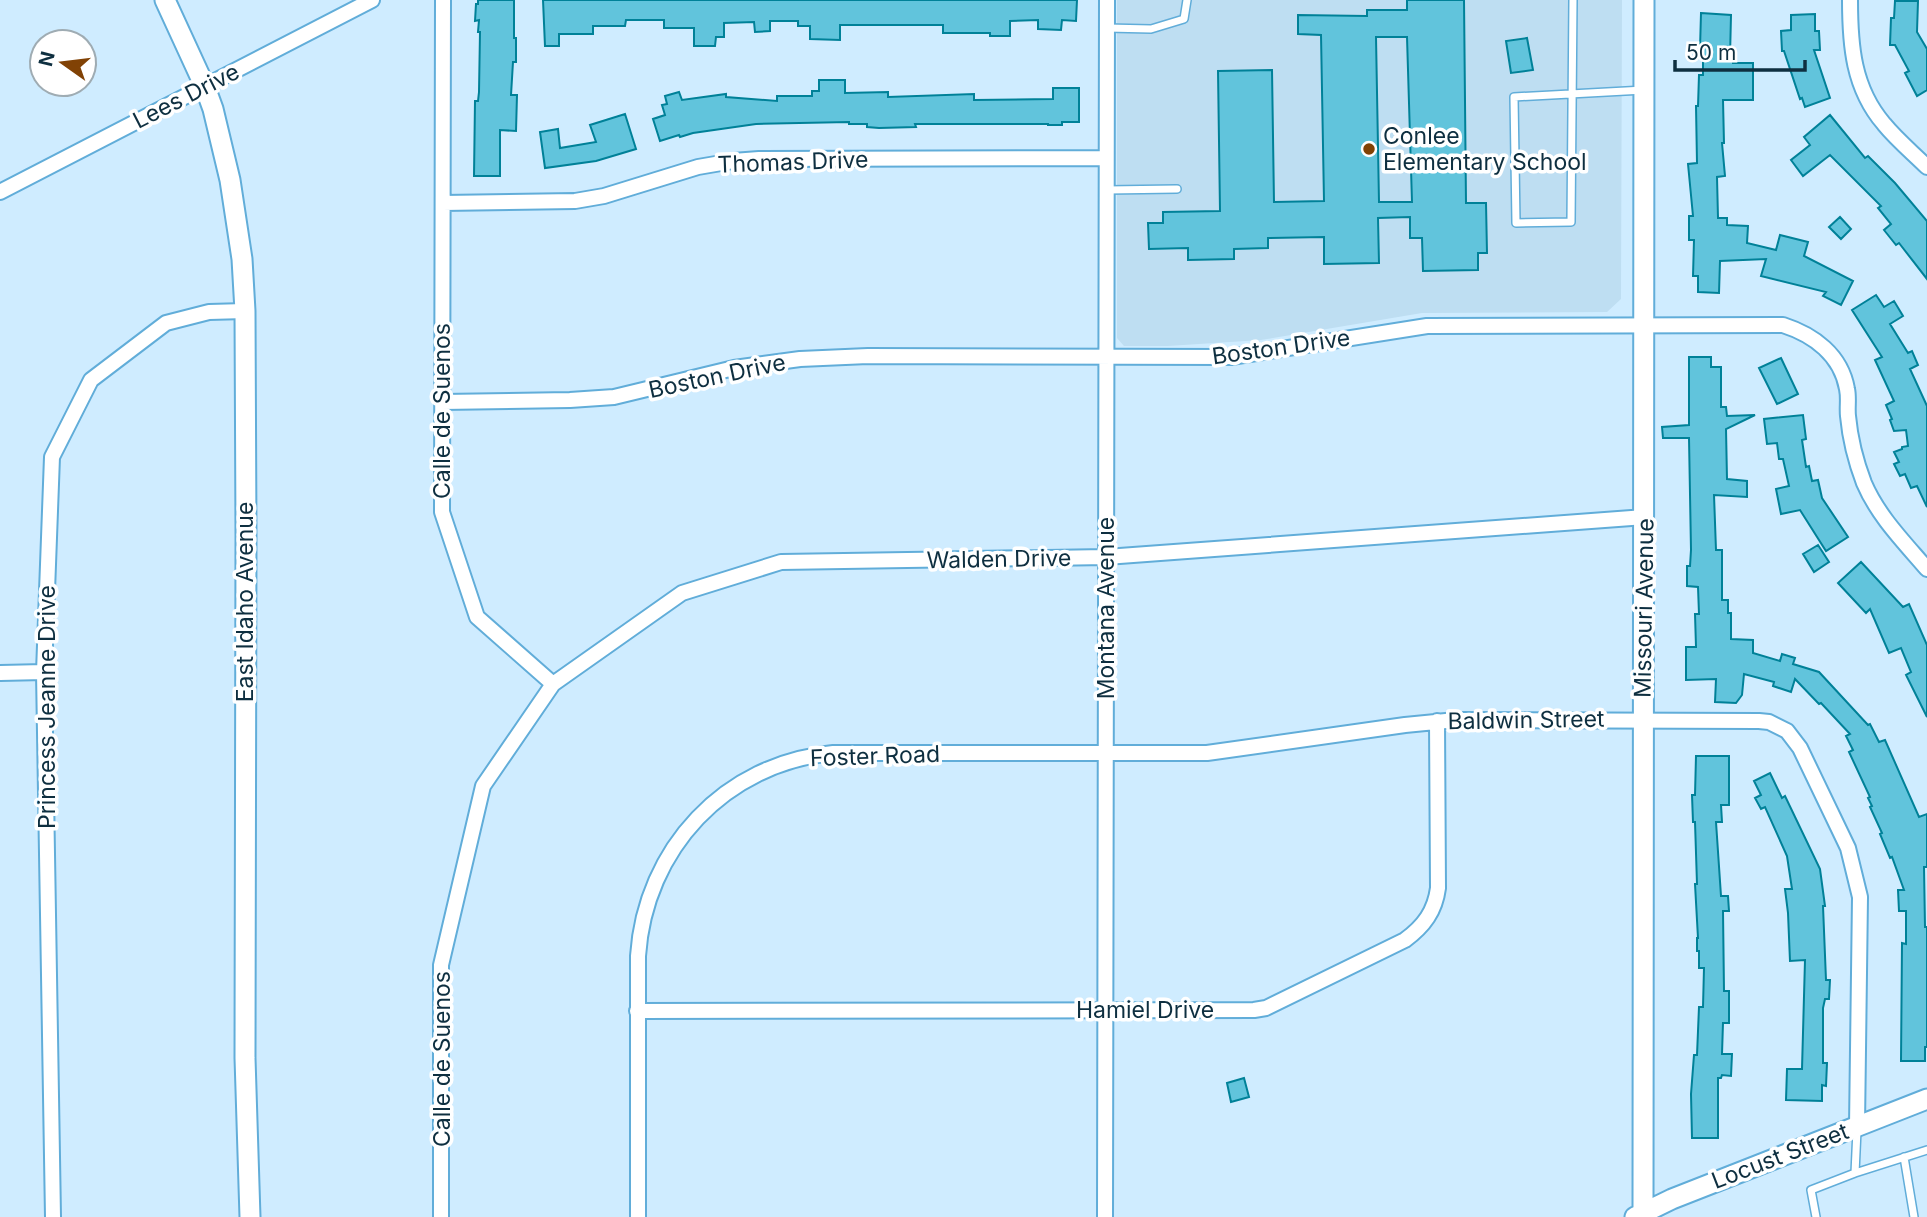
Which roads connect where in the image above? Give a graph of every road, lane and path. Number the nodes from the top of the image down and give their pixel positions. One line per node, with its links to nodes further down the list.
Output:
1 (165, 0): 10 (street, East Idaho Avenue)
2 (372, 0): 10 (street, Lees Drive)
3 (443, 0): 18 (street, Calle de Suenos)
4 (1107, 0): 9 (street, Montana Avenue)
5 (1187, 0): 9 (lane)
6 (1573, 0): 12 (lane)
7 (1644, 0): 11 (street, Missouri Avenue)
8 (1850, 0): 14 (street)
9 (1107, 29): 13 (street, Montana Avenue)
10 (205, 87): 17 (street, Lees Drive); 19 (street, East Idaho Avenue)
11 (1644, 90): 12 (lane); 20 (street, Missouri Avenue)
12 (1572, 93): 12 (lane)
13 (1107, 158): 16 (street, Montana Avenue); 18 (street, Thomas Drive)
14 (1927, 167)
15 (1177, 189): 16 (lane)
16 (1106, 190): 21 (street, Montana Avenue)
17 (0, 192)
18 (443, 203): 22 (street, Calle de Suenos)
19 (244, 310): 27 (street, Princess Jeanne Drive); 41 (street, East Idaho Avenue)
20 (1644, 326): 21 (street, Boston Drive); 23 (street, Missouri Avenue); 25 (street, Boston Drive)
21 (1107, 358): 22 (street, Boston Drive); 24 (street, Montana Avenue)
22 (442, 402): 28 (street, Calle de Suenos)
23 (1645, 517): 24 (street, Walden Drive); 29 (street, Missouri Avenue)
24 (1106, 557): 28 (street, Walden Drive); 31 (street, Montana Avenue)
25 (1927, 569)
26 (0, 673): 27 (street)
27 (44, 673): 40 (street, Princess Jeanne Drive)
28 (553, 684): 42 (street, Calle de Suenos)
29 (1643, 719): 30 (street, Baldwin Street); 35 (street, Baldwin Street); 39 (street, Missouri Avenue)
30 (1437, 721): 31 (street, Baldwin Street); 32 (street, Hamiel Drive)
31 (1106, 753): 32 (street, Montana Avenue); 33 (street, Foster Road)
32 (1106, 1010): 33 (street, Hamiel Drive); 44 (street, Montana Avenue)
33 (637, 1011): 43 (street, Foster Road)
34 (1927, 1099): 35 (street, Locust Street)
35 (1857, 1126): 38 (lane); 39 (street, Locust Street)
36 (1927, 1150): 37 (lane)
37 (1904, 1157): 38 (lane); 46 (lane)
38 (1855, 1173): 45 (lane)
39 (1641, 1216)
40 (53, 1217)
41 (250, 1217)
42 (441, 1217)
43 (638, 1217)
44 (1105, 1217)
45 (1816, 1217)
46 (1913, 1217)

